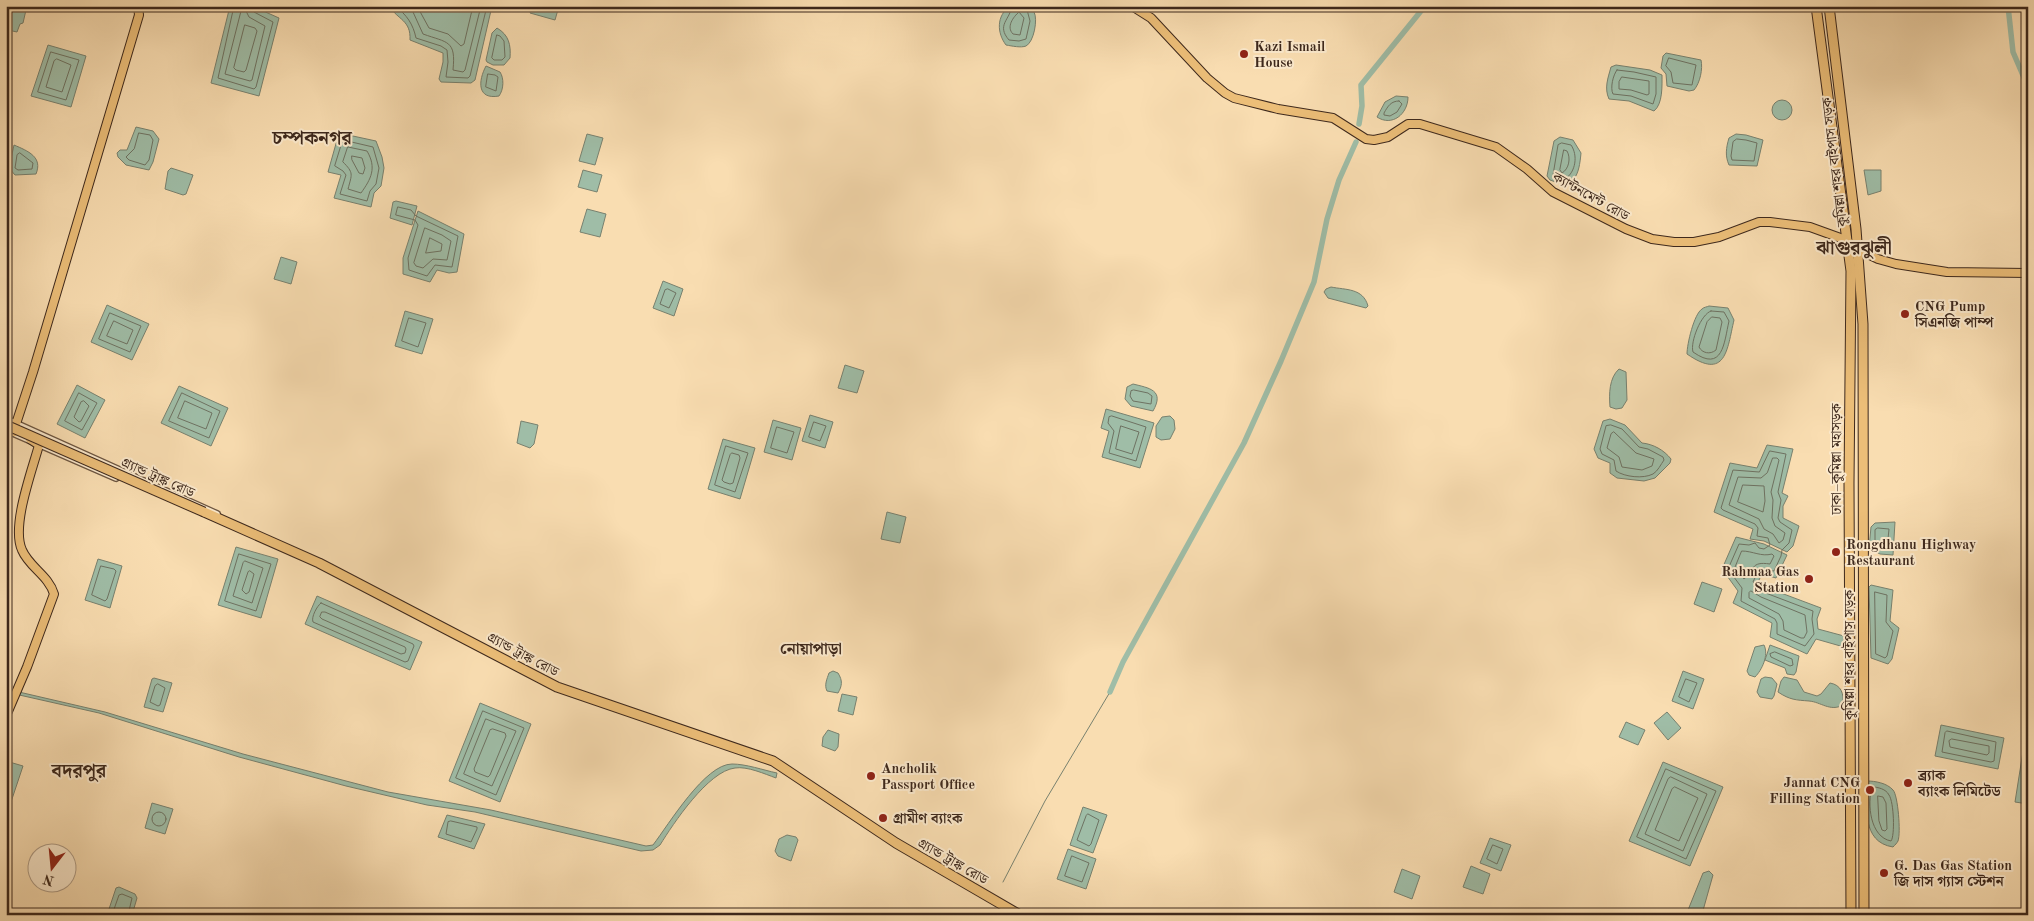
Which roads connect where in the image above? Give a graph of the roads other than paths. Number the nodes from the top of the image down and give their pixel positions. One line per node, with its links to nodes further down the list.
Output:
1 (138, 6): 9 (main road)
2 (1132, 6): 5 (main road, ক্যান্টনমেন্ট রোড)
3 (1816, 6): 5 (highway, ঢাকা–কুমিল্লা মহাসড়ক)
4 (1829, 6): 6 (highway, কুমিল্লা শহর বাইপাস সড়ক)
5 (1846, 240): 6 (main road, ক্যান্টনমেন্ট রোড); 16 (highway, ঢাকা–কুমিল্লা মহাসড়ক)
6 (1858, 249): 7 (main road, ক্যান্টনমেন্ট রোড); 17 (highway, কুমিল্লা শহর বাইপাস সড়ক)
7 (2028, 273)
8 (6, 419): 9 (street)
9 (16, 423): 12 (main road); 13 (street)
10 (6, 425): 13 (highway, গ্র্যান্ড ট্রাঙ্ক রোড, bridge)
11 (6, 430): 12 (street)
12 (38, 445): 13 (street); 14 (main road)
13 (236, 526): 15 (highway, গ্র্যান্ড ট্রাঙ্ক রোড)
14 (6, 716)
15 (1020, 915)
16 (1851, 915)
17 (1864, 915)

